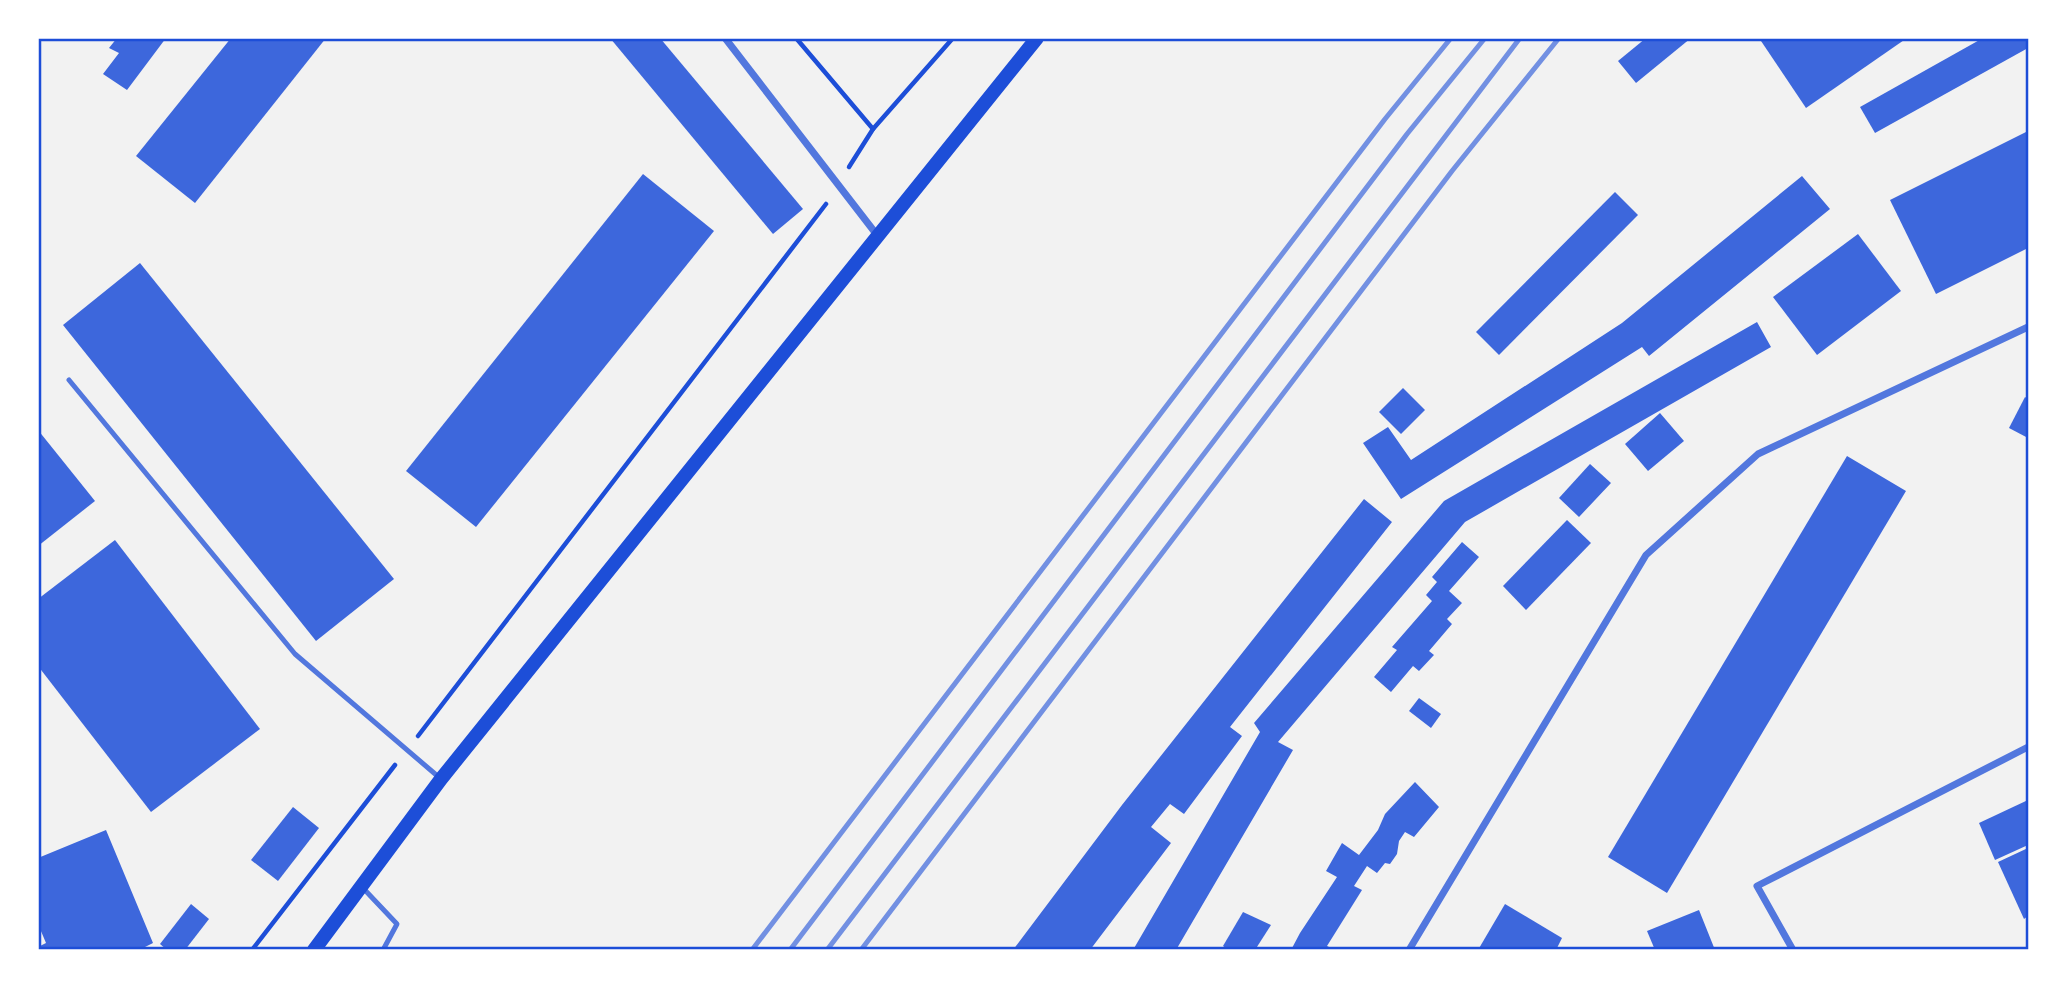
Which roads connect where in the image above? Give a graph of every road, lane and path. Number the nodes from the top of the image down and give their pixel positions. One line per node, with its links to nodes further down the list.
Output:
1 (725, 38): 6 (street)
2 (796, 38): 5 (path)
3 (953, 38): 5 (path)
4 (1037, 38): 7 (main road)
5 (873, 129): 6 (path)
6 (838, 185): 7 (street); 11 (path)
7 (877, 235): 12 (main road)
8 (2028, 327): 17 (street)
9 (69, 380): 11 (lane)
10 (2028, 747): 18 (street)
11 (406, 750): 12 (lane); 14 (path)
12 (441, 779): 13 (main road)
13 (362, 887): 15 (main road); 16 (lane)
14 (253, 950)
15 (314, 950)
16 (383, 950)
17 (1409, 950)
18 (1793, 950)

